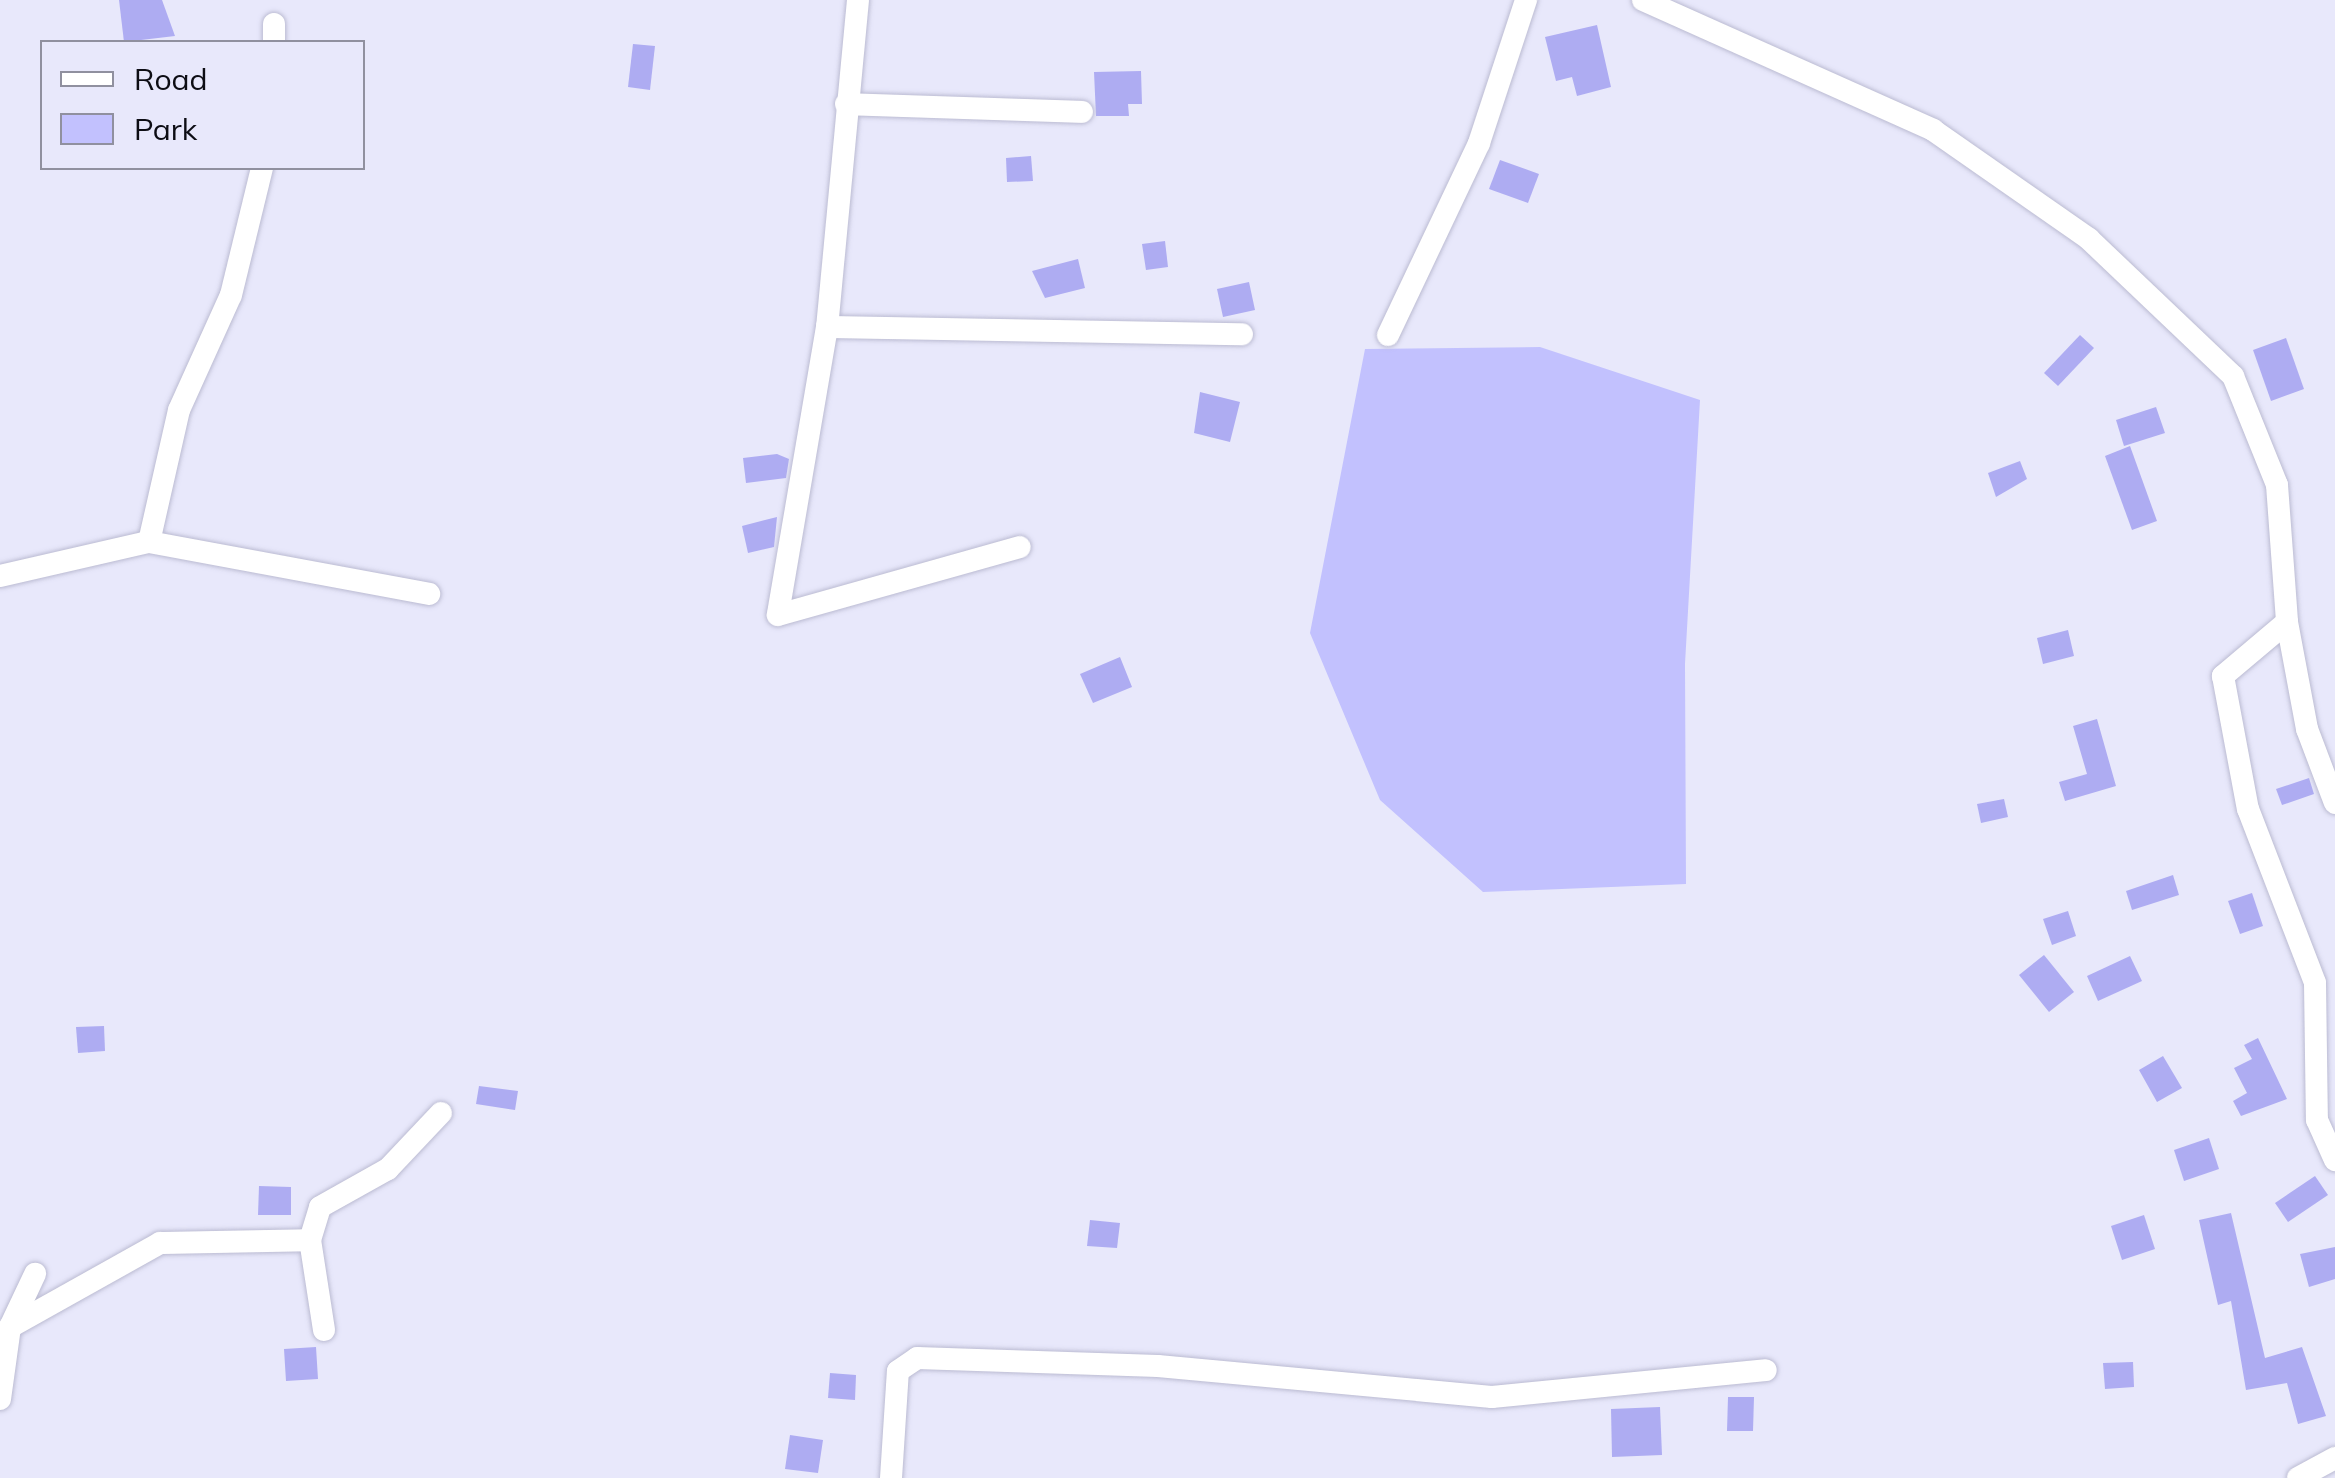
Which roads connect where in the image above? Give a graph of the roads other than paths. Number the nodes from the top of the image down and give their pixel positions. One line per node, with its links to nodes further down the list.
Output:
1 (858, 0): 4 (street)
2 (1526, 0): 9 (street)
3 (1643, 0): 14 (street)
4 (846, 104): 5 (street); 7 (street)
5 (1082, 112)
6 (262, 170): 10 (street)
7 (827, 327): 8 (street); 11 (street)
8 (1242, 334)
9 (1388, 335)
10 (149, 542): 12 (street); 13 (street)
11 (1020, 547)
12 (0, 576)
13 (429, 594)
14 (2287, 622): 15 (street); 17 (street)
15 (2335, 803)
16 (441, 1113): 18 (street)
17 (2335, 1160)
18 (310, 1240): 20 (street); 21 (street)
19 (35, 1274): 20 (street)
20 (10, 1328): 23 (street)
21 (324, 1330)
22 (1766, 1370): 25 (street)
23 (0, 1399)
24 (2335, 1458): 26 (street)
25 (891, 1478)
26 (2298, 1478)

